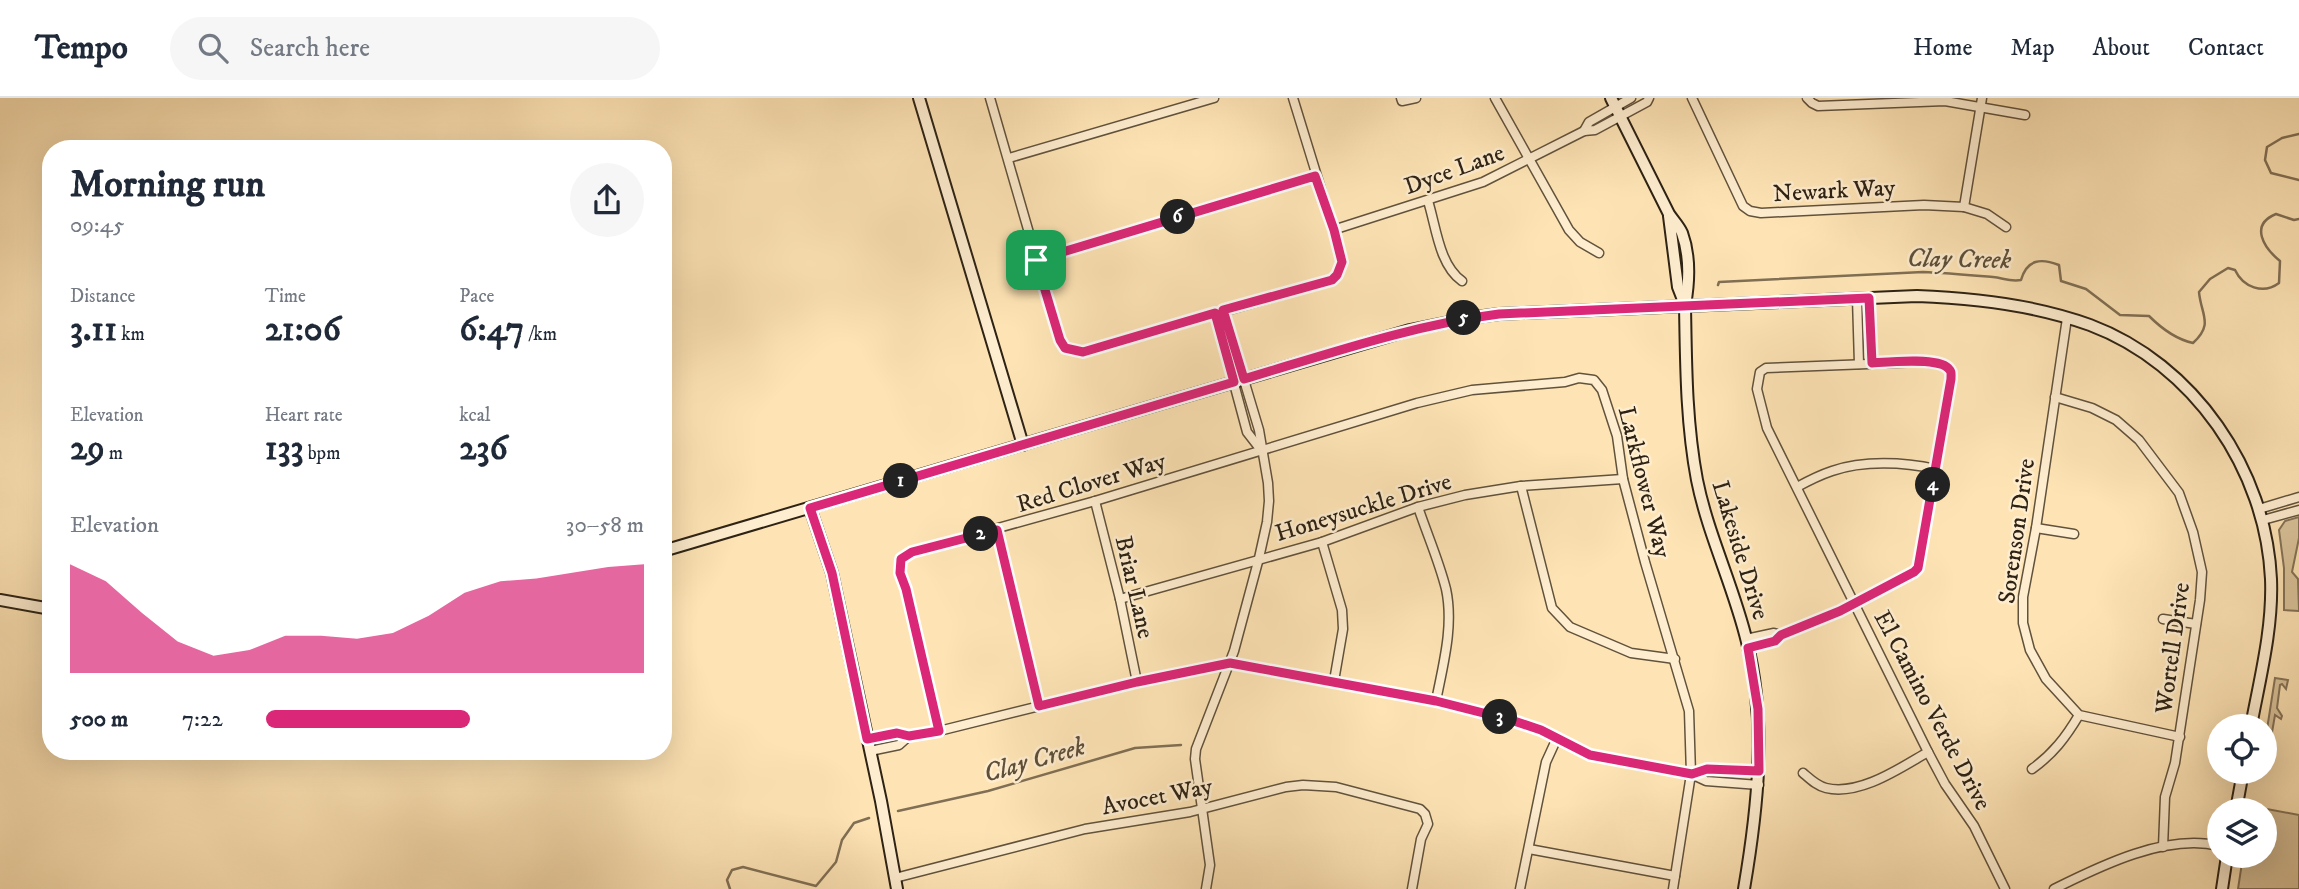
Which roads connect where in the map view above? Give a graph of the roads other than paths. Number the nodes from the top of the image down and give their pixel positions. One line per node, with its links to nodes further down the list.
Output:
1 (919, 98): 35 (street)
2 (990, 98): 16 (street)
3 (1214, 98): 12 (street)
4 (1293, 98): 18 (street)
5 (1401, 98): 6 (street)
6 (1416, 98)
7 (1495, 98): 17 (street)
8 (1631, 98): 14 (street)
9 (1649, 98): 14 (street)
10 (1692, 98): 20 (street, Newark Way)
11 (1807, 98): 13 (street)
12 (1186, 102): 16 (street)
13 (1981, 102): 15 (street); 20 (street)
14 (1616, 107): 17 (street, Dyce Lane); 28 (street, Lakeside Drive)
15 (2025, 115)
16 (1009, 158): 24 (street)
17 (1530, 160): 19 (street, Dyce Lane); 23 (street)
18 (1315, 176): 22 (street); 24 (street)
19 (1428, 201): 22 (street, Dyce Lane); 25 (street)
20 (1964, 207): 21 (street)
21 (2006, 227)
22 (1334, 230): 29 (street)
23 (1599, 253)
24 (1036, 260): 29 (street)
25 (1462, 281)
26 (1857, 298): 27 (street); 28 (street); 32 (street)
27 (1869, 298): 30 (street); 31 (street)
28 (1685, 305): 33 (street); 59 (street, Lakeside Drive)
29 (1219, 312): 33 (street)
30 (2067, 318): 34 (street, Sorenson Drive); 46 (street)
31 (1872, 363): 32 (street, El Camino Verde Drive); 37 (street, El Camino Verde Drive)
32 (1859, 364): 40 (street, El Camino Verde Drive)
33 (1239, 381): 35 (street); 36 (street)
34 (2055, 397): 47 (street, Sorenson Drive); 58 (street, Wortell Drive)
35 (1023, 445): 44 (street)
36 (1261, 450): 38 (street, Larkflower Way); 42 (street, Red Clover Way); 52 (street)
37 (1936, 469): 40 (street); 55 (street)
38 (1623, 480): 39 (street, Honeysuckle Drive); 60 (street, Larkflower Way)
39 (1521, 486): 43 (street, Honeysuckle Drive); 60 (street)
40 (1797, 487): 55 (street, El Camino Verde Drive)
41 (2299, 497): 46 (street)
42 (1095, 501): 48 (street, Red Clover Way); 53 (street, Briar Lane)
43 (1418, 507): 50 (street, Honeysuckle Drive); 64 (street)
44 (810, 508): 51 (street); 72 (street)
45 (2299, 510): 46 (street)
46 (2261, 515): 66 (street)
47 (2036, 528): 49 (street); 67 (street, Sorenson Drive)
48 (997, 530): 65 (street); 68 (street, Red Clover Way)
49 (2074, 534)
50 (1322, 541): 52 (street, Honeysuckle Drive); 62 (street)
51 (672, 548)
52 (1259, 558): 53 (street, Honeysuckle Drive); 61 (street)
53 (1120, 599): 63 (street, Briar Lane)
54 (0, 600): 56 (street)
55 (1854, 604): 59 (street); 74 (street, El Camino Verde Drive)
56 (42, 607)
57 (2163, 619): 58 (street)
58 (2196, 624): 70 (street, Wortell Drive)
59 (1747, 643): 76 (street, Lakeside Drive)
60 (1675, 659): 78 (street, Larkflower Way)
61 (1230, 663): 62 (street); 63 (street); 80 (street)
62 (1334, 681): 64 (street)
63 (1137, 682): 65 (street)
64 (1436, 701): 71 (street)
65 (1039, 706): 68 (street)
66 (2253, 714)
67 (2079, 715): 70 (street); 75 (street)
68 (939, 731): 69 (street)
69 (909, 736): 72 (street); 73 (street)
70 (2180, 737): 82 (street, Wortell Drive)
71 (1557, 738): 78 (street); 83 (street)
72 (867, 739): 73 (street)
73 (870, 751): 86 (street)
74 (1928, 752): 77 (street); 92 (street, El Camino Verde Drive)
75 (2032, 769)
76 (1759, 771): 78 (street); 79 (street, Lakeside Drive)
77 (1803, 773)
78 (1692, 774): 79 (street); 85 (street, Larkflower Way)
79 (1759, 785): 87 (street, Lakeside Drive)
80 (1202, 810): 86 (street, Avocet Way); 88 (street); 89 (street, Avocet Way)
81 (2207, 844): 82 (street)
82 (2163, 847): 93 (street)
83 (1529, 849): 85 (street); 90 (street)
84 (2225, 868): 94 (street)
85 (1675, 876): 91 (street, Larkflower Way)
86 (896, 884)
87 (1748, 888)
88 (1206, 889)
89 (1412, 889)
90 (1520, 889)
91 (1673, 889)
92 (2005, 889)
93 (2054, 889)
94 (2222, 889)

